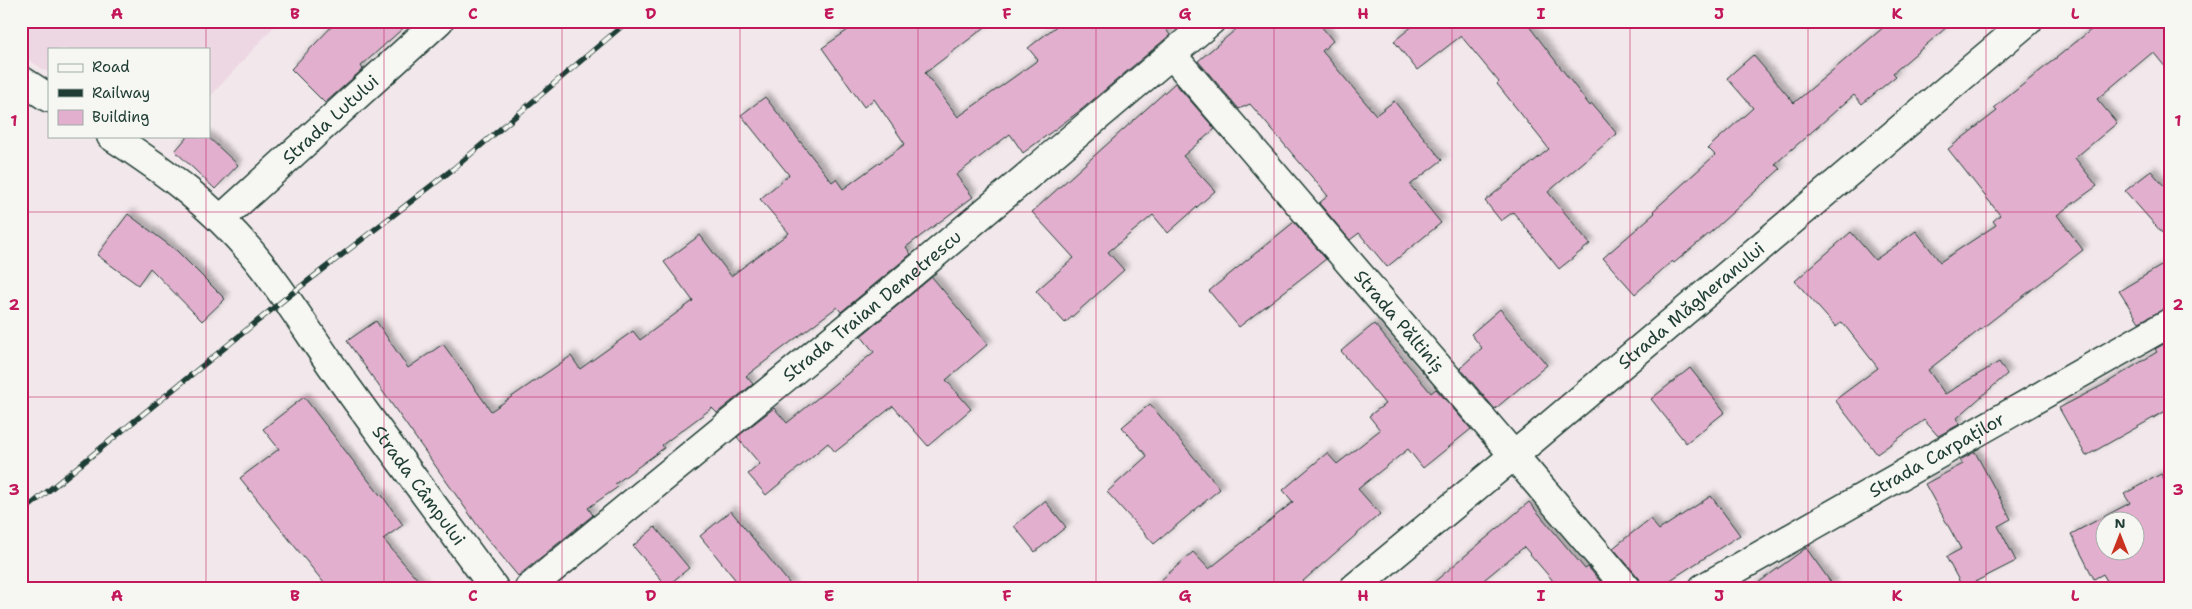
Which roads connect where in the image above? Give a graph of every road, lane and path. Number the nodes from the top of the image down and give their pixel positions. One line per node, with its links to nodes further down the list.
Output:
1 (439, 21): 8 (street, Strada Lutului)
2 (1211, 21): 4 (street, Strada Traian Demetrescu)
3 (2028, 21): 10 (street, Strada Măgheranului)
4 (1172, 55): 10 (street, Strada Păltiniș); 12 (street, Strada Traian Demetrescu)
5 (21, 80): 6 (street)
6 (48, 97)
7 (114, 138): 8 (street, Strada Câmpului)
8 (221, 219): 11 (street, Strada Câmpului)
9 (2171, 322): 15 (street, Strada Carpaților)
10 (1514, 456): 13 (street, Strada Măgheranului); 14 (street, Strada Păltiniș)
11 (494, 588)
12 (529, 588)
13 (1354, 588)
14 (1627, 588)
15 (1703, 588)

